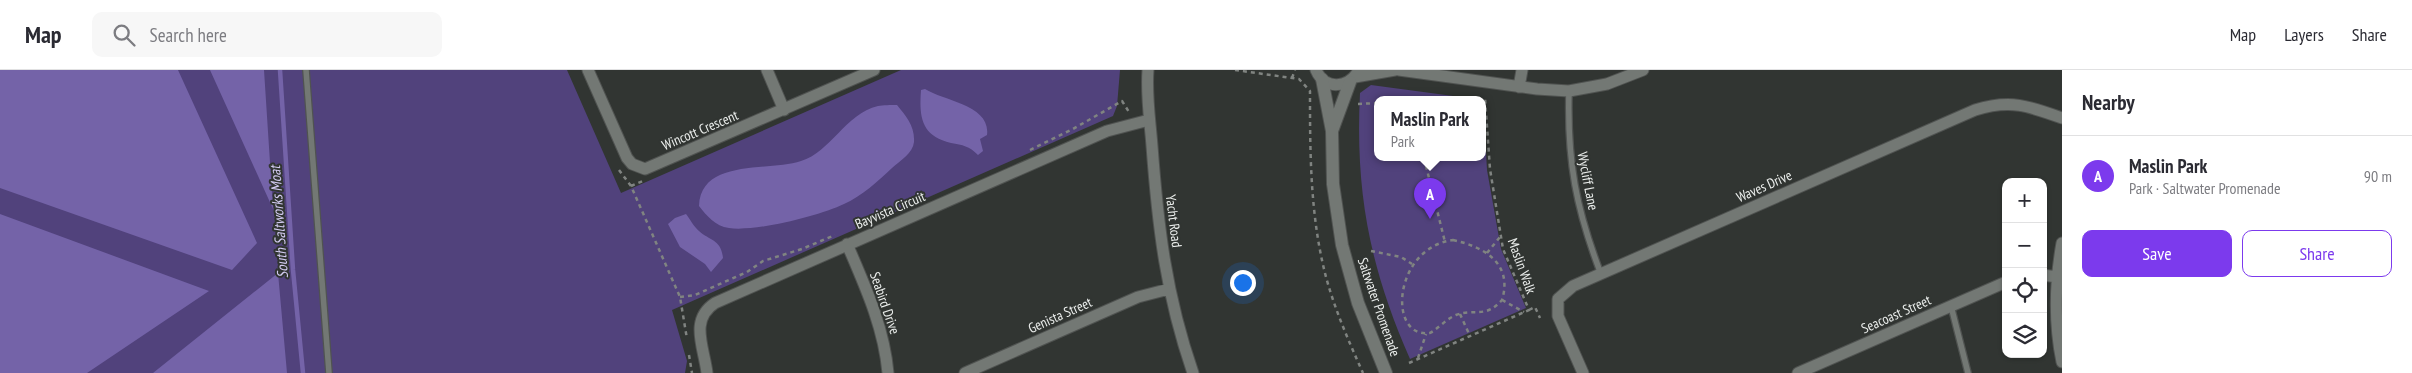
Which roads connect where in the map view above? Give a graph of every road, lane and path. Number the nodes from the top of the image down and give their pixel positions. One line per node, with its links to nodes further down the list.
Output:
1 (306, 70): 55 (lane)
2 (588, 70): 20 (street, Wincott Crescent)
3 (766, 70): 20 (street)
4 (874, 70): 20 (street, Wincott Crescent)
5 (1148, 70): 22 (street, Yacht Road)
6 (1235, 70): 14 (path)
7 (1295, 70): 14 (path)
8 (1395, 70): 13 (street)
9 (1400, 70): 15 (street)
10 (1522, 70): 15 (street)
11 (1643, 70): 16 (street)
12 (1317, 72): 13 (street); 24 (street, Saltwater Promenade)
13 (1355, 76): 24 (street, Saltwater Promenade)
14 (1292, 78): 61 (path)
15 (1519, 87): 16 (street)
16 (1569, 91): 36 (lane, Wycliff Lane)
17 (1486, 98): 29 (path, Maslin Walk)
18 (1374, 103): 19 (path)
19 (1358, 104)
20 (784, 110)
21 (2062, 118): 36 (street, Waves Drive)
22 (1150, 120): 23 (street, Bayvista Circuit); 40 (street, Yacht Road)
23 (1133, 123): 25 (path); 32 (street, Bayvista Circuit)
24 (1332, 131): 62 (street, Saltwater Promenade)
25 (1026, 152)
26 (1425, 161): 30 (path)
27 (617, 167): 41 (path)
28 (838, 234): 41 (path)
29 (1501, 237): 34 (path); 44 (path, Maslin Walk)
30 (1445, 242): 34 (path); 35 (path)
31 (2062, 243): 38 (street)
32 (847, 244): 57 (street, Bayvista Circuit); 58 (street, Seabird Drive)
33 (1370, 251): 35 (path)
34 (1487, 254): 42 (path)
35 (1412, 264): 48 (path)
36 (1601, 274): 63 (street, Waves Drive)
37 (2047, 275): 38 (street)
38 (2057, 277): 53 (street)
39 (2002, 284): 43 (street, Seacoast Street)
40 (1169, 289): 59 (street, Genista Street); 60 (street, Yacht Road)
41 (680, 296): 50 (path)
42 (1502, 300): 45 (path); 46 (path)
43 (1951, 306): 64 (street, Seacoast Street); 65 (lane)
44 (1528, 310): 45 (path, Maslin Walk); 47 (path)
45 (1524, 312): 49 (path, Maslin Walk)
46 (1460, 314): 48 (path); 49 (path)
47 (1540, 318)
48 (1426, 334): 52 (path)
49 (1470, 336): 52 (path, Maslin Walk)
50 (687, 344)
51 (689, 352): 56 (path)
52 (1418, 359): 54 (path, Maslin Walk)
53 (2062, 362)
54 (1409, 363)
55 (329, 373)
56 (692, 373)
57 (707, 373)
58 (888, 373)
59 (965, 373)
60 (1193, 373)
61 (1363, 373)
62 (1386, 373)
63 (1583, 373)
64 (1798, 373)
65 (1968, 373)

